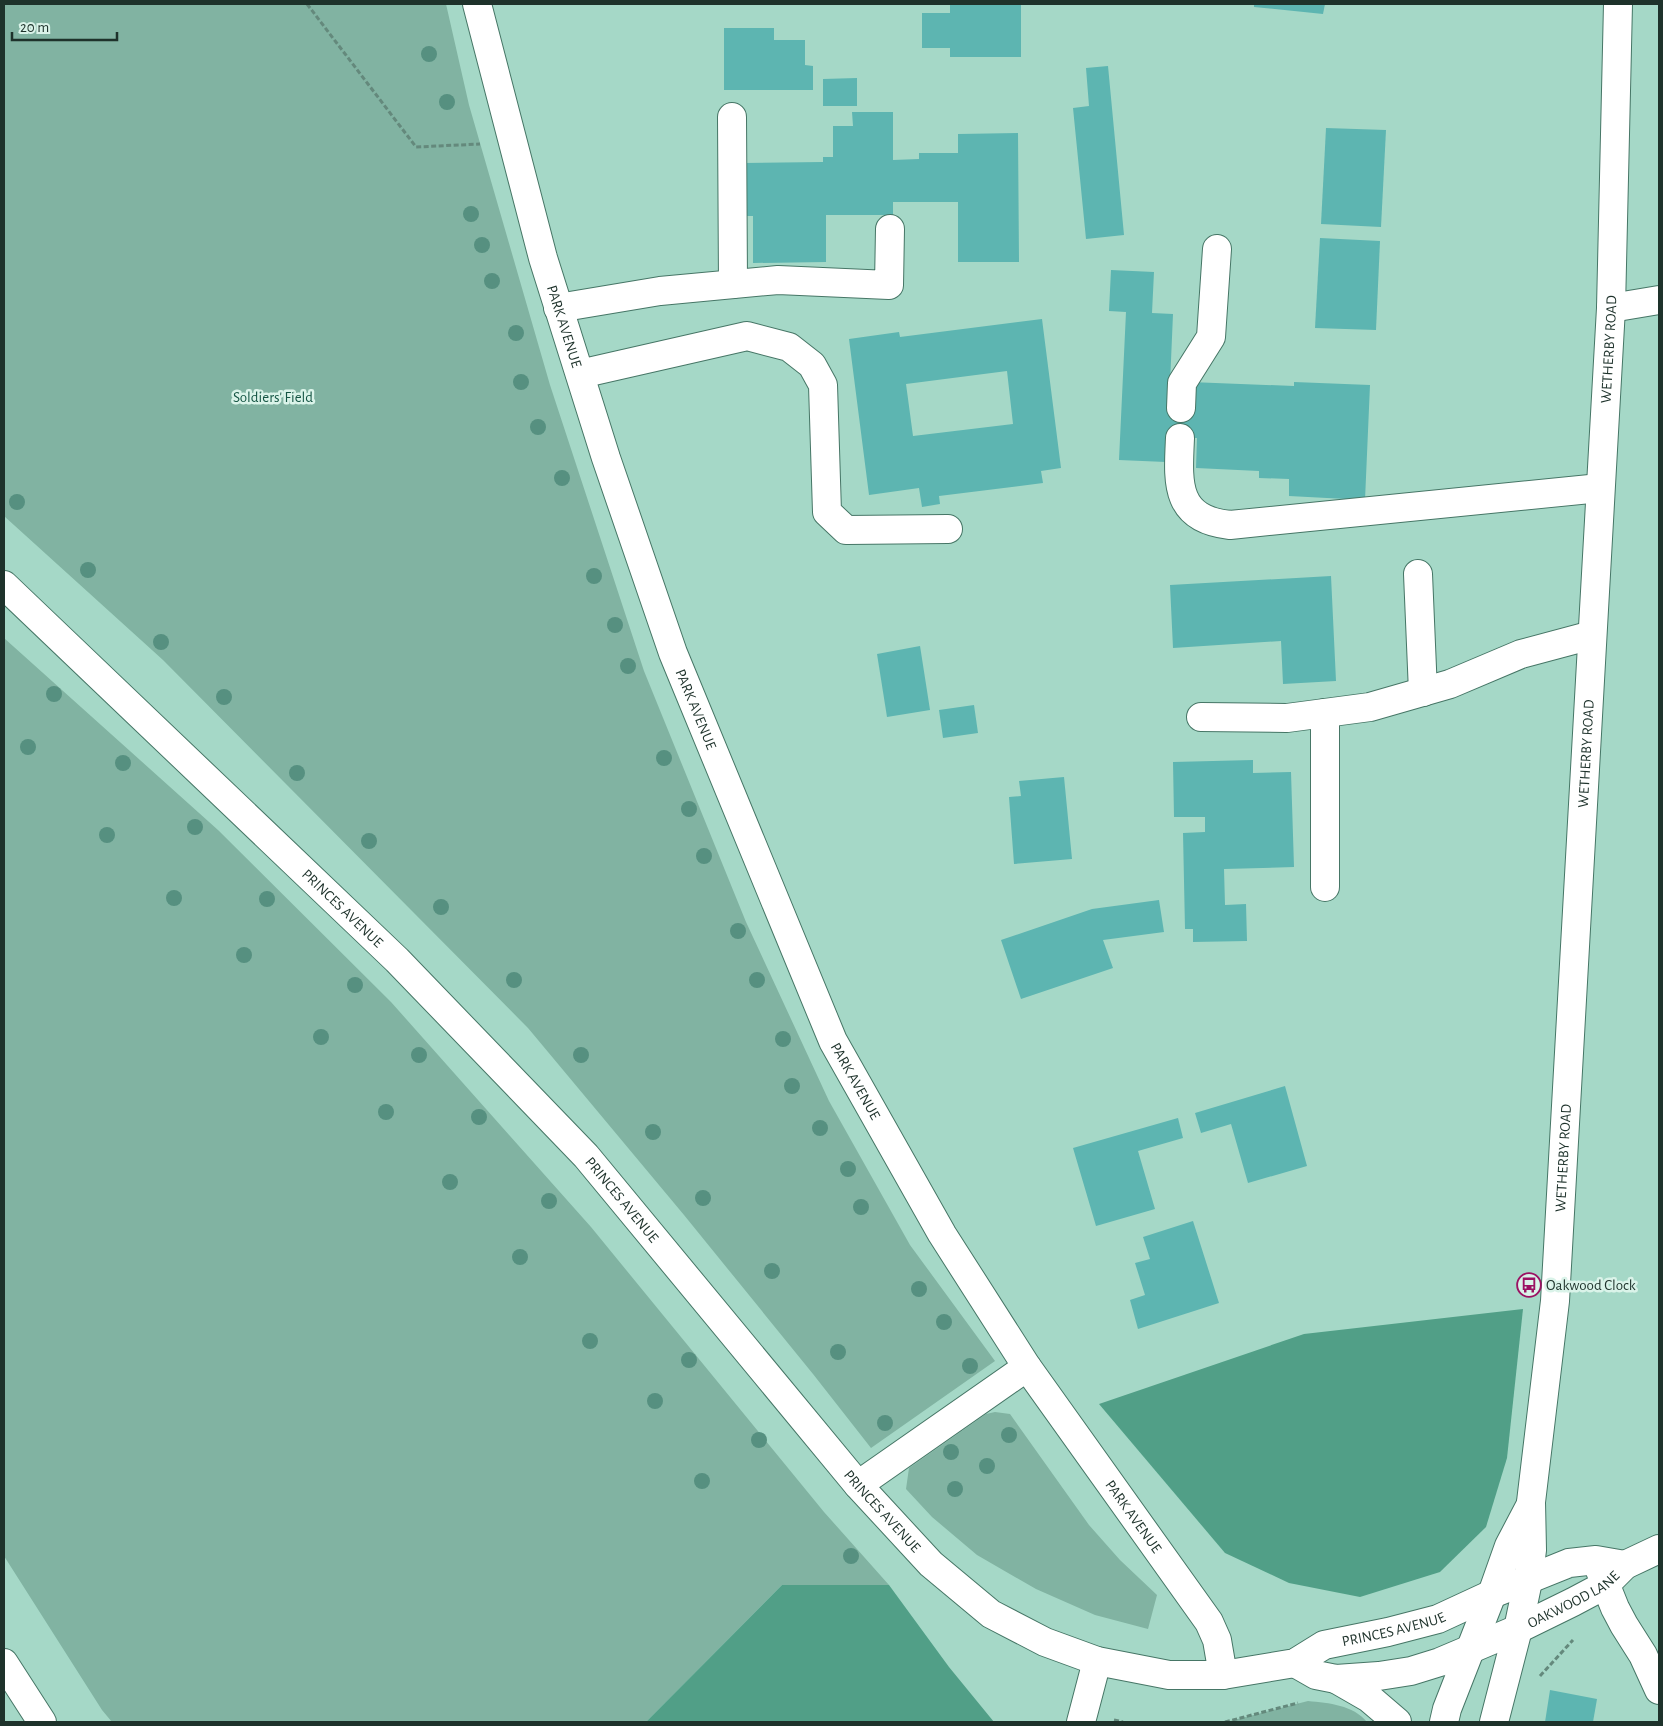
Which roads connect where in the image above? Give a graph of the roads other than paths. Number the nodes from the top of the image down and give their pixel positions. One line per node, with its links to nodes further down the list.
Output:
1 (477, 4): 8 (street, PARK AVENUE)
2 (1618, 4): 9 (street, WETHERBY ROAD)
3 (732, 117): 6 (street)
4 (890, 229): 6 (street)
5 (1217, 249): 11 (street)
6 (733, 284): 8 (street)
7 (1659, 300): 9 (street)
8 (558, 308): 10 (street, PARK AVENUE)
9 (1610, 308): 13 (street, WETHERBY ROAD)
10 (580, 374): 14 (street); 22 (street, PARK AVENUE)
11 (1181, 408)
12 (1180, 438): 13 (street)
13 (1600, 488): 17 (street, WETHERBY ROAD)
14 (948, 529)
15 (1418, 574): 18 (street)
16 (4, 585): 23 (street, PRINCES AVENUE)
17 (1592, 635): 18 (street); 24 (street, WETHERBY ROAD)
18 (1424, 692): 19 (street)
19 (1325, 713): 20 (street); 21 (street)
20 (1201, 716)
21 (1325, 888)
22 (1027, 1367): 23 (street); 34 (street, PARK AVENUE)
23 (858, 1485): 31 (street, PRINCES AVENUE)
24 (1531, 1502): 27 (street, WETHERBY ROAD); 28 (street, WETHERBY ROAD)
25 (1659, 1549): 26 (street, OAKWOOD LANE)
26 (1600, 1572): 27 (street, OAKWOOD LANE); 29 (street, OAKWOOD LANE); 36 (street)
27 (1528, 1580): 28 (street, OAKWOOD LANE); 29 (street, WETHERBY ROAD)
28 (1492, 1594): 30 (street, WETHERBY ROAD); 33 (street, PRINCES AVENUE)
29 (1518, 1629): 30 (street, OAKWOOD LANE); 41 (street, WETHERBY ROAD)
30 (1470, 1650): 35 (street); 40 (street, WETHERBY ROAD)
31 (1097, 1661): 34 (street, PRINCES AVENUE); 38 (street)
32 (4, 1663): 37 (street)
33 (1295, 1663): 34 (street, PRINCES AVENUE); 35 (street)
34 (1223, 1675)
35 (1336, 1679): 39 (street)
36 (1659, 1690)
37 (42, 1722)
38 (1081, 1722)
39 (1397, 1722)
40 (1444, 1722)
41 (1494, 1722)

